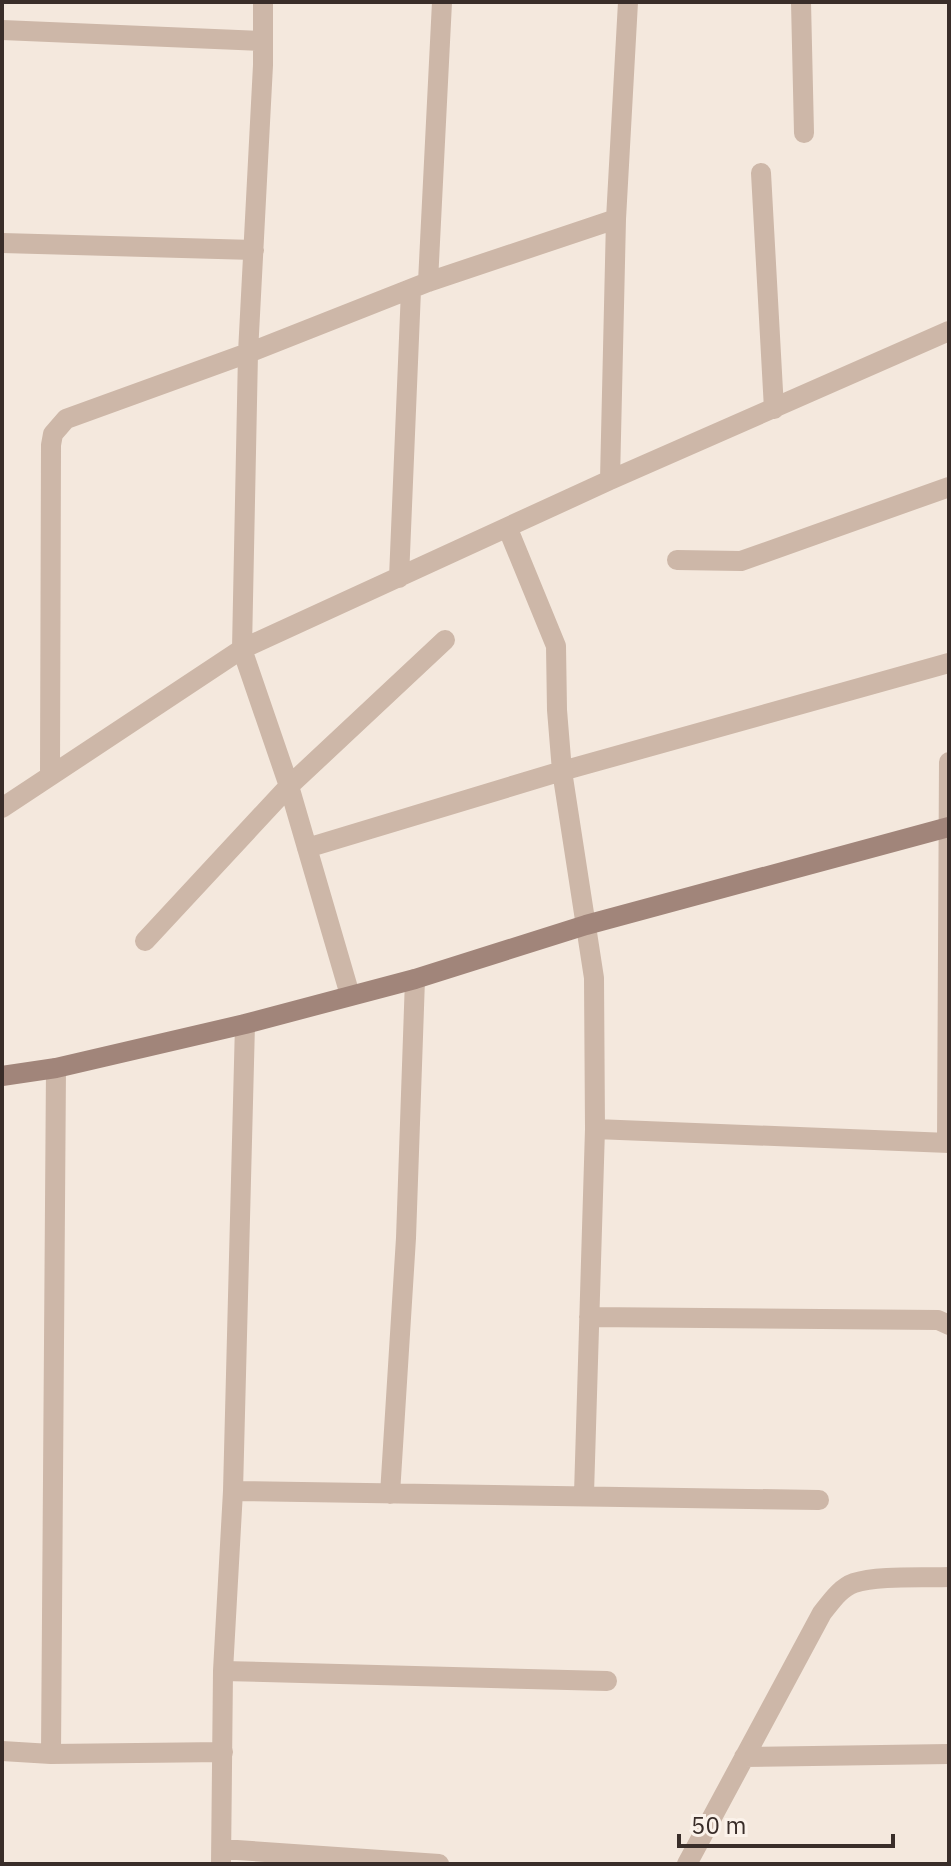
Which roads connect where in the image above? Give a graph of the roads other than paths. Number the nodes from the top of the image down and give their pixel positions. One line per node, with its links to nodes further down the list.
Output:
1 (263, 2): 6 (street)
2 (442, 2): 12 (street)
3 (628, 2): 9 (street)
4 (801, 2): 7 (street)
5 (2, 30): 6 (street)
6 (262, 41): 11 (street)
7 (804, 133)
8 (761, 173): 15 (street)
9 (616, 219): 12 (street); 16 (street)
10 (2, 243): 11 (street)
11 (254, 250): 14 (street)
12 (419, 286): 14 (street); 20 (street)
13 (949, 331): 15 (street)
14 (248, 353): 22 (street); 26 (street)
15 (774, 409): 16 (street)
16 (610, 480): 18 (street)
17 (949, 487): 19 (street)
18 (508, 529): 20 (street); 25 (street)
19 (677, 560)
20 (399, 578): 22 (street)
21 (445, 640): 27 (street)
22 (242, 649): 26 (street); 27 (street)
23 (949, 663): 25 (street)
24 (949, 762): 29 (street)
25 (562, 771): 30 (street); 31 (street)
26 (50, 774): 28 (street)
27 (289, 786): 30 (street); 32 (street)
28 (2, 808)
29 (949, 827): 31 (street); 39 (street)
30 (307, 848): 34 (street)
31 (586, 925): 33 (street); 38 (street)
32 (145, 941)
33 (415, 979): 34 (street); 43 (street)
34 (350, 995): 35 (street)
35 (245, 1024): 36 (street); 42 (street)
36 (56, 1068): 37 (street); 51 (street)
37 (2, 1076)
38 (595, 1129): 39 (street); 40 (street)
39 (948, 1143)
40 (589, 1317): 41 (street); 44 (street)
41 (949, 1325)
42 (233, 1491): 43 (street); 47 (street)
43 (390, 1494): 44 (street)
44 (584, 1494): 45 (street)
45 (819, 1500)
46 (949, 1577): 53 (street)
47 (223, 1671): 48 (street); 50 (street)
48 (607, 1681)
49 (2, 1751): 51 (street)
50 (223, 1752): 51 (street); 54 (street)
51 (51, 1754)
52 (949, 1754): 53 (street)
53 (744, 1757): 56 (street)
54 (221, 1856): 55 (street)
55 (439, 1864)
56 (687, 1864)

